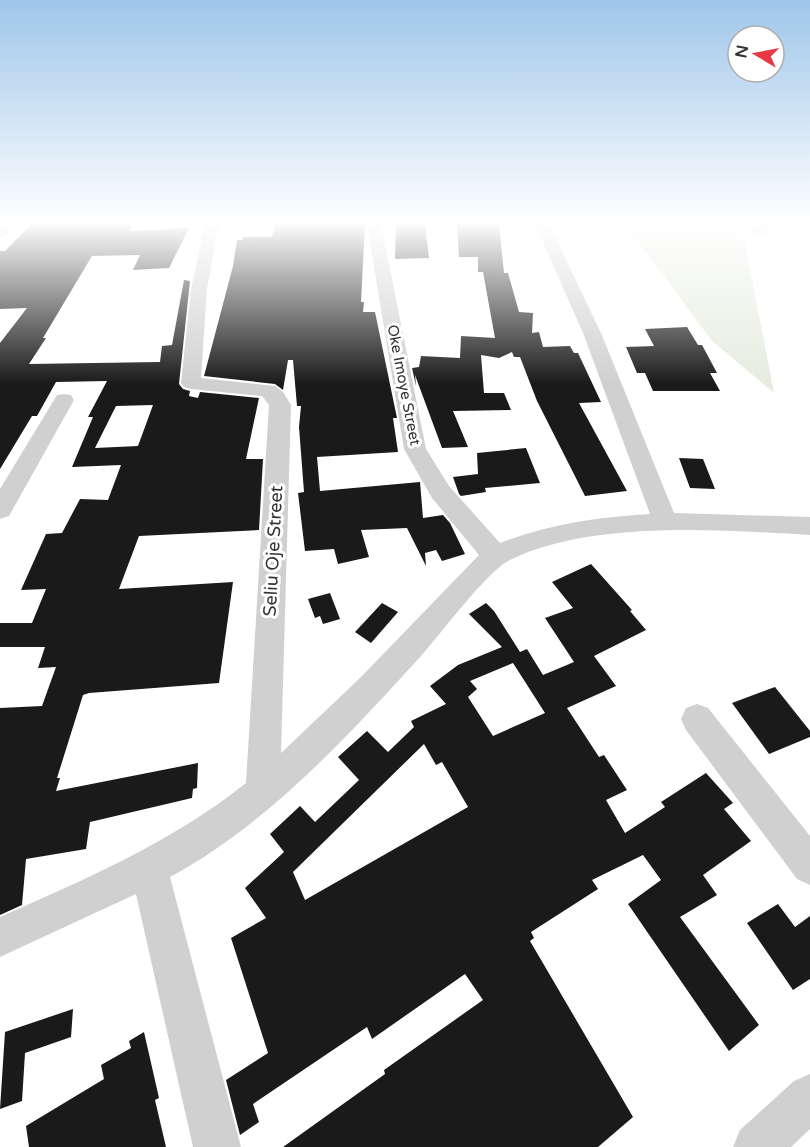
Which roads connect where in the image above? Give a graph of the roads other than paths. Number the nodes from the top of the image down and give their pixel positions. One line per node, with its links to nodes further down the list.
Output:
1 (202, 278): 10 (street, Seliu Oje Street)
2 (384, 278): 8 (street, Oke Imoye Street)
3 (567, 278): 6 (street)
4 (64, 400): 5 (street)
5 (0, 510)
6 (666, 523): 7 (street); 8 (street)
7 (810, 526)
8 (496, 556): 10 (street)
9 (697, 719): 11 (street)
10 (262, 793): 12 (street)
11 (810, 866)
12 (149, 868): 13 (street); 15 (street)
13 (0, 937)
14 (810, 1097): 16 (street)
15 (217, 1147)
16 (757, 1147)

